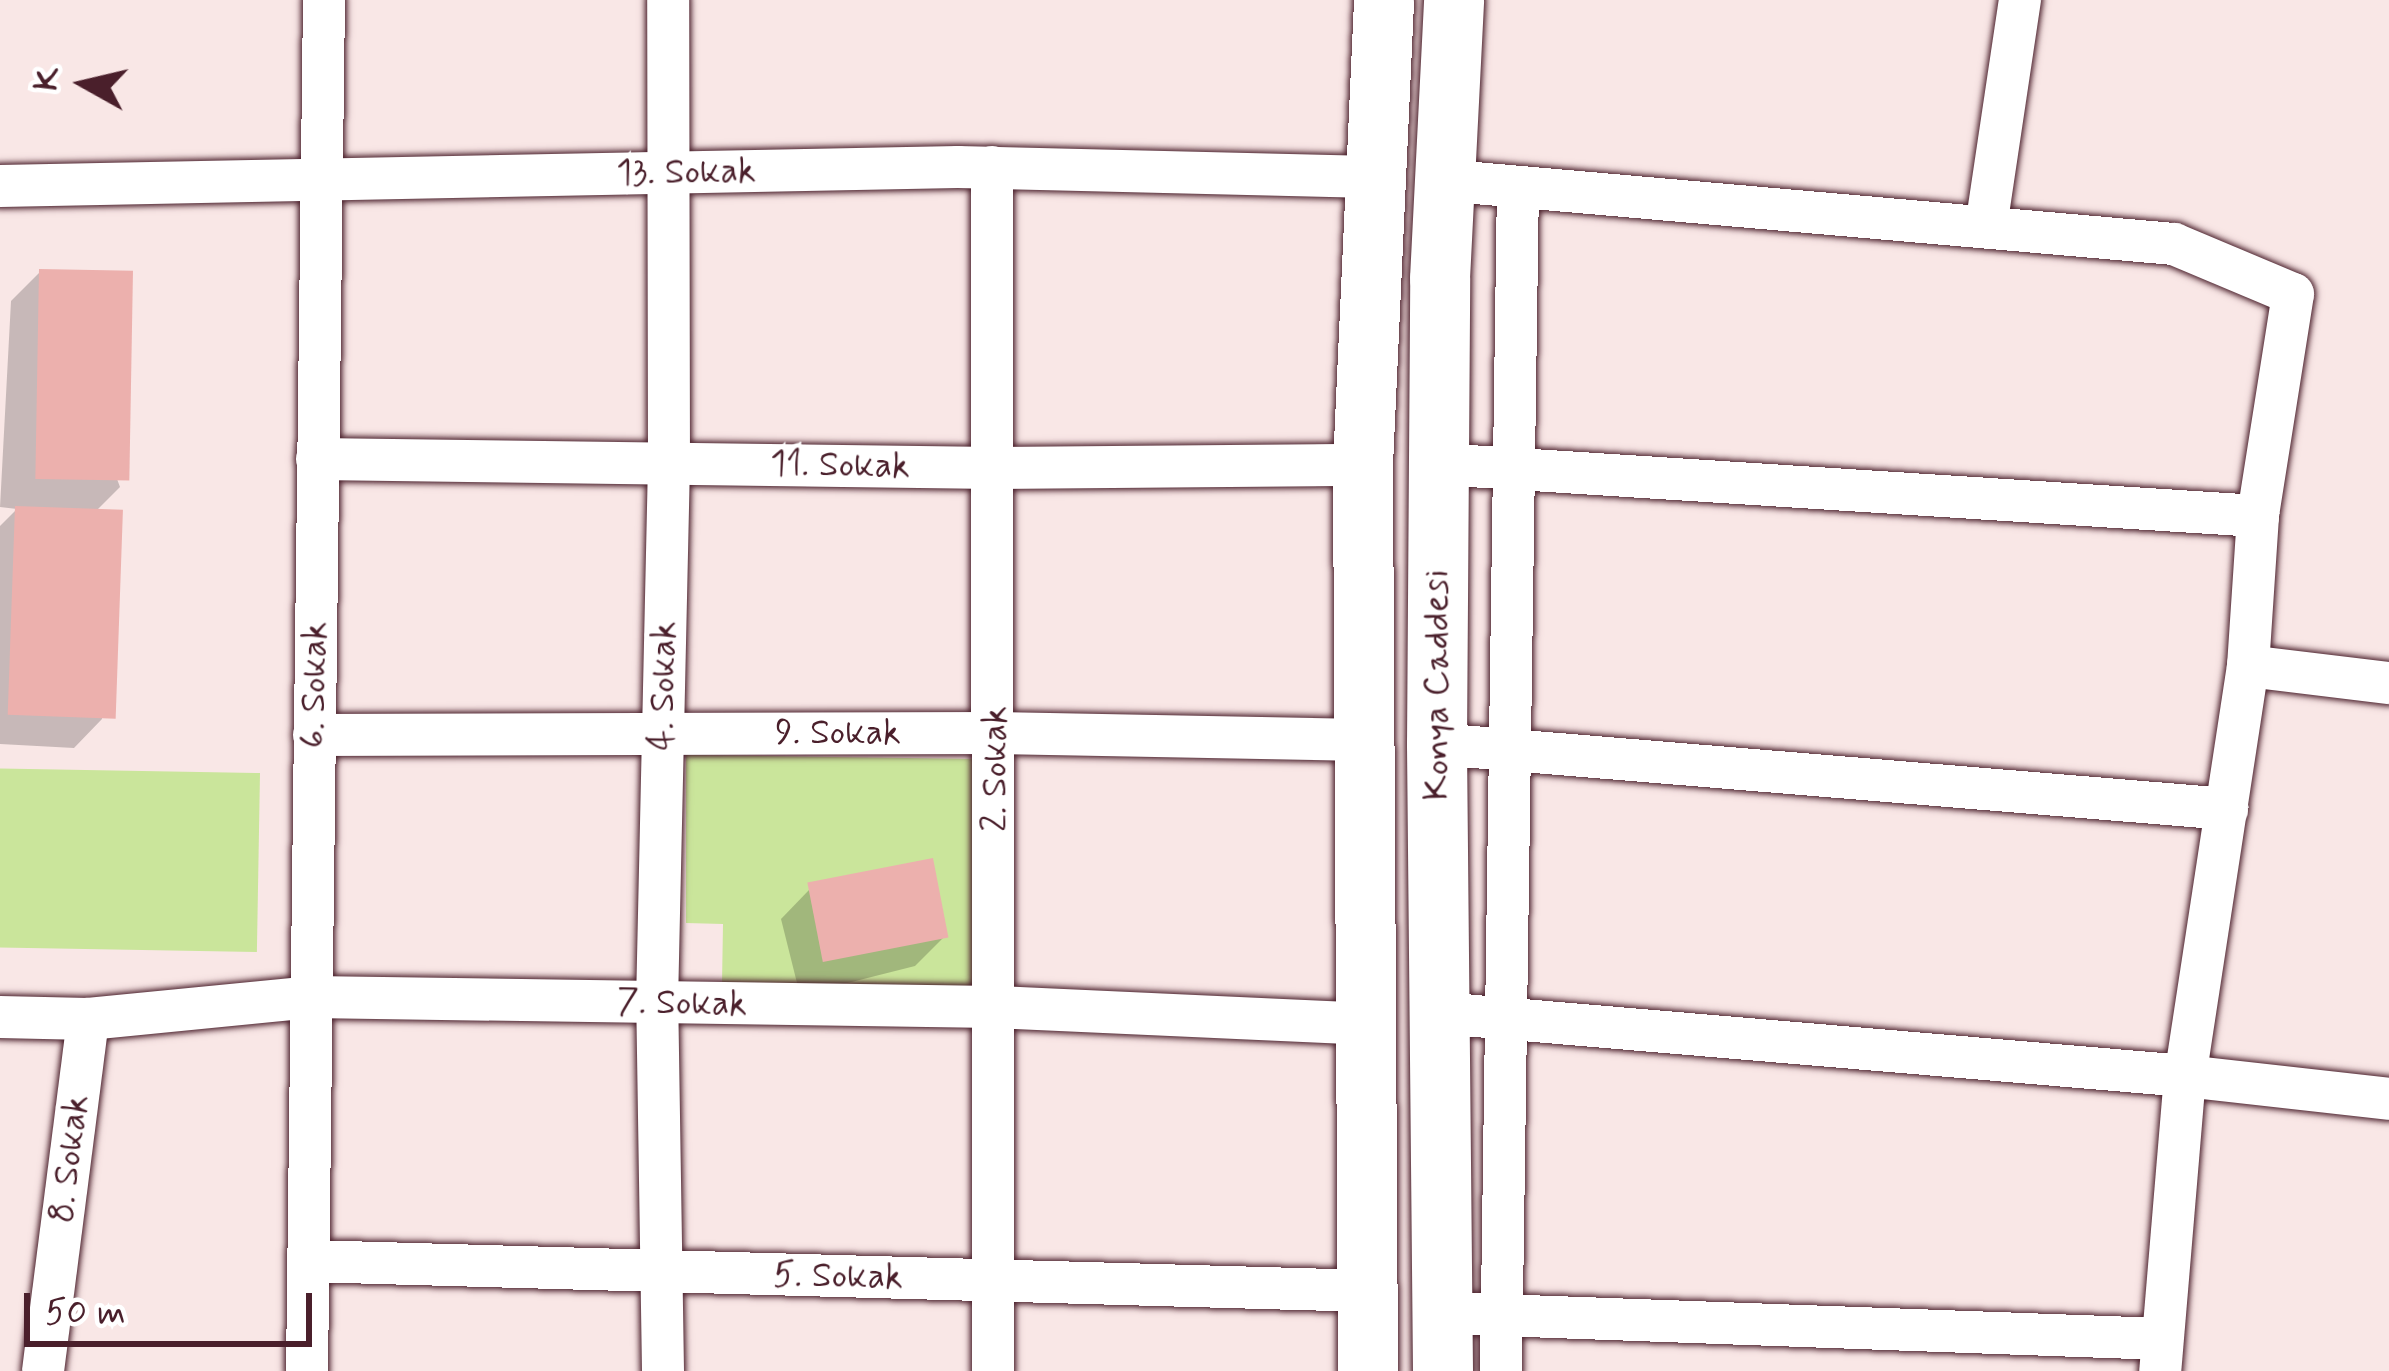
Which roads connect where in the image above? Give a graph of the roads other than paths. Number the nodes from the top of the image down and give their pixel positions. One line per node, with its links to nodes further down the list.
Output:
1 (324, 0): 9 (street, 6. Sokak)
2 (668, 0): 7 (street, 4. Sokak)
3 (1384, 0): 8 (main road, Konya Caddesi)
4 (1454, 0): 10 (main road, Konya Caddesi)
5 (2020, 0): 13 (street)
6 (992, 167): 7 (street, 13. Sokak); 8 (street, 13. Sokak); 18 (street, 2. Sokak)
7 (666, 173): 9 (street, 13. Sokak); 15 (street, 4. Sokak)
8 (1372, 177): 10 (main road); 16 (main road, Konya Caddesi)
9 (321, 180): 11 (street, 13. Sokak); 14 (street, 6. Sokak)
10 (1441, 180): 12 (street); 17 (main road, Konya Caddesi)
11 (0, 186)
12 (1518, 187): 13 (street); 19 (street)
13 (1986, 227): 20 (street)
14 (317, 459): 15 (street, 11. Sokak); 24 (street, 6. Sokak)
15 (669, 464): 18 (street, 11. Sokak); 25 (street, 4. Sokak)
16 (1364, 464): 18 (street, 11. Sokak); 26 (main road, Konya Caddesi)
17 (1438, 464): 19 (street); 27 (main road, Konya Caddesi)
18 (995, 468): 23 (street, 2. Sokak)
19 (1515, 469): 20 (street); 28 (street)
20 (2258, 516): 21 (street)
21 (2248, 666): 22 (street); 29 (street)
22 (2389, 683)
23 (996, 733): 25 (street, 9. Sokak); 26 (street, 9. Sokak); 32 (street, 2. Sokak)
24 (314, 735): 25 (street, 9. Sokak); 30 (street, 6. Sokak)
25 (663, 736): 31 (street, 4. Sokak)
26 (1363, 740): 37 (main road, Konya Caddesi)
27 (1437, 744): 28 (street); 33 (main road, Konya Caddesi)
28 (1510, 749): 29 (street); 36 (street)
29 (2227, 809): 38 (street)
30 (311, 998): 31 (street, 7. Sokak); 35 (street, 7. Sokak); 40 (street, 6. Sokak)
31 (657, 1004): 32 (street, 7. Sokak); 41 (street, 4. Sokak)
32 (995, 1007): 37 (street, 7. Sokak); 42 (street, 2. Sokak)
33 (1440, 1013): 36 (street); 45 (main road, Konya Caddesi)
34 (0, 1017): 35 (street, 7. Sokak)
35 (88, 1019): 47 (street, 8. Sokak)
36 (1506, 1019): 38 (street); 44 (street)
37 (1365, 1024): 43 (main road, Konya Caddesi)
38 (2185, 1076): 39 (street); 46 (street)
39 (2389, 1099)
40 (308, 1261): 41 (street, 5. Sokak); 48 (street, 6. Sokak)
41 (664, 1273): 42 (street, 5. Sokak); 49 (street, 4. Sokak)
42 (994, 1281): 43 (street, 5. Sokak); 50 (street, 2. Sokak)
43 (1368, 1291): 51 (main road, Konya Caddesi)
44 (1502, 1315): 45 (street); 46 (street); 52 (street)
45 (1443, 1342)
46 (2161, 1355)
47 (43, 1371)
48 (307, 1371)
49 (663, 1371)
50 (993, 1371)
51 (1368, 1371)
52 (1502, 1371)

